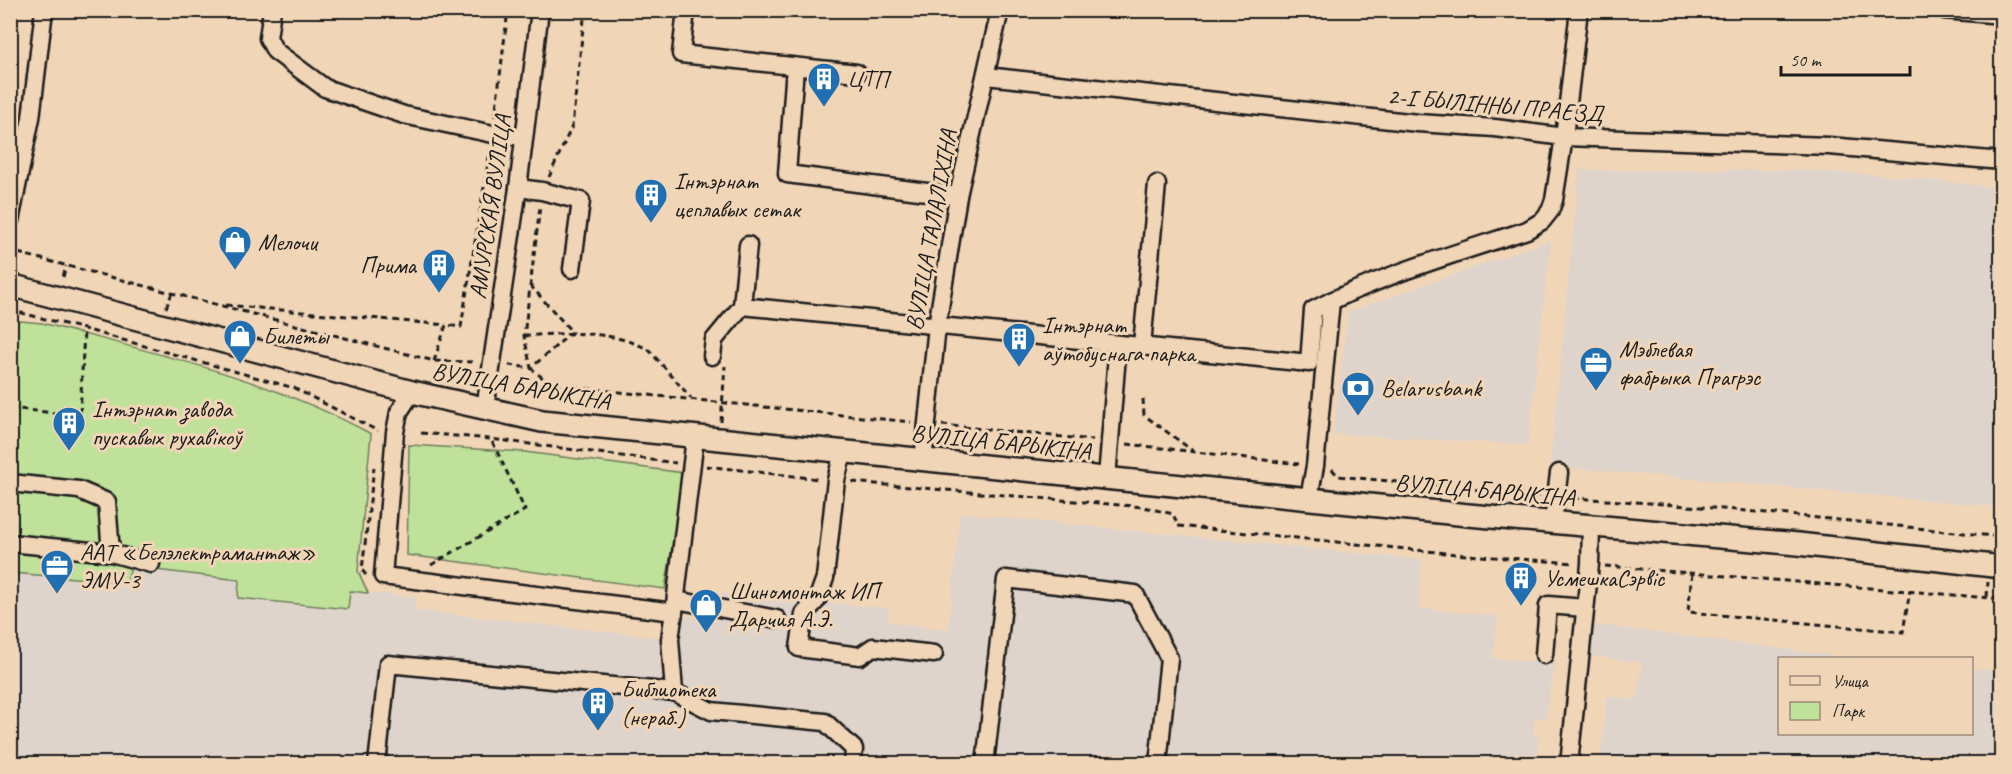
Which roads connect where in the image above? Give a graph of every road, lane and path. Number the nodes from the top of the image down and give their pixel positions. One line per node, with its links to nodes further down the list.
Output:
1 (44, 10): 20 (street)
2 (272, 10): 13 (street)
3 (508, 10): 13 (path)
4 (540, 10): 14 (street, АМУРСКАЯ ВУЛІЦА)
5 (686, 10): 10 (street)
6 (1000, 10): 12 (street, ВУЛІЦА ТАЛАЛІХІНА)
7 (1579, 10): 15 (street)
8 (1944, 10): 9 (street)
9 (2001, 15)
10 (795, 67): 11 (street); 19 (street)
11 (856, 73)
12 (986, 76): 15 (street, 2-І БЫЛІННЫ ПРАЕЗД); 19 (street, ВУЛІЦА ТАЛАЛІХІНА)
13 (493, 134): 14 (street); 32 (path)
14 (524, 137): 18 (street, АМУРСКАЯ ВУЛІЦА)
15 (1564, 137): 16 (street, 2-І БЫЛІННЫ ПРАЕЗД); 28 (street)
16 (2001, 160)
17 (1157, 184): 37 (street)
18 (518, 188): 24 (street); 40 (street, АМУРСКАЯ ВУЛІЦА)
19 (958, 196): 33 (street, ВУЛІЦА ТАЛАЛІХІНА)
20 (10, 221)
21 (748, 245): 30 (street)
22 (18, 252): 23 (path)
23 (66, 266): 25 (path); 29 (path)
24 (572, 269)
25 (63, 277)
26 (10, 285): 42 (main road, ВУЛІЦА БАРЫКІНА)
27 (530, 285): 35 (path)
28 (1330, 301): 37 (street); 60 (street)
29 (215, 304): 32 (path); 39 (path)
30 (742, 306): 33 (street); 38 (street)
31 (10, 310): 34 (path)
32 (446, 325): 39 (path)
33 (937, 326): 37 (street); 48 (street, ВУЛІЦА ТАЛАЛІХІНА)
34 (84, 329): 46 (path); 53 (path)
35 (572, 332): 36 (path); 41 (path); 44 (path)
36 (524, 336)
37 (1142, 345): 54 (street)
38 (719, 360): 45 (path)
39 (434, 361): 40 (path)
40 (492, 362): 41 (path); 47 (street, АМУРСКАЯ ВУЛІЦА)
41 (531, 368): 44 (path)
42 (412, 392): 47 (main road, ВУЛІЦА БАРЫКІНА); 78 (street)
43 (1143, 399): 56 (path)
44 (692, 400): 45 (path)
45 (722, 403): 48 (path); 52 (path)
46 (10, 408)
47 (485, 409): 50 (main road, ВУЛІЦА БАРЫКІНА)
48 (927, 424): 54 (path); 57 (street, ВУЛІЦА ТАЛАЛІХІНА)
49 (421, 433): 51 (path)
50 (695, 438): 52 (main road, ВУЛІЦА БАРЫКІНА); 59 (street)
51 (491, 439): 59 (path); 78 (path)
52 (719, 440): 55 (main road, ВУЛІЦА БАРЫКІНА); 61 (path)
53 (376, 442)
54 (1110, 442): 56 (path); 63 (street)
55 (843, 452): 57 (main road, ВУЛІЦА БАРЫКІНА); 64 (street)
56 (1195, 452): 60 (path)
57 (923, 461): 63 (main road, ВУЛІЦА БАРЫКІНА)
58 (374, 465): 77 (path)
59 (693, 465): 61 (path); 81 (street)
60 (1315, 466): 66 (street); 67 (path)
61 (717, 467): 64 (path)
62 (1559, 473): 67 (street)
63 (1107, 478): 66 (main road, ВУЛІЦА БАРЫКІНА)
64 (836, 480): 74 (path); 84 (street)
65 (10, 483): 72 (street)
66 (1309, 498): 68 (main road, ВУЛІЦА БАРЫКІНА)
67 (1556, 498): 68 (street); 70 (path)
68 (1553, 523): 69 (main road, ВУЛІЦА БАРЫКІНА)
69 (1591, 526): 74 (street); 75 (main road, ВУЛІЦА БАРЫКІНА)
70 (2001, 537)
71 (10, 543): 72 (street)
72 (111, 553): 73 (street)
73 (151, 564)
74 (1590, 564): 76 (path); 82 (street)
75 (2001, 567)
76 (1692, 573): 79 (path); 79 (path)
77 (368, 578)
78 (407, 579): 81 (street)
79 (1910, 590): 80 (path)
80 (2001, 598)
81 (675, 606): 83 (street); 86 (street)
82 (1585, 608): 85 (street); 91 (street)
83 (777, 619)
84 (934, 654)
85 (1544, 655)
86 (674, 693): 87 (street); 88 (street)
87 (377, 764)
88 (853, 764)
89 (985, 764): 90 (street)
90 (1158, 764)
91 (1569, 764)

